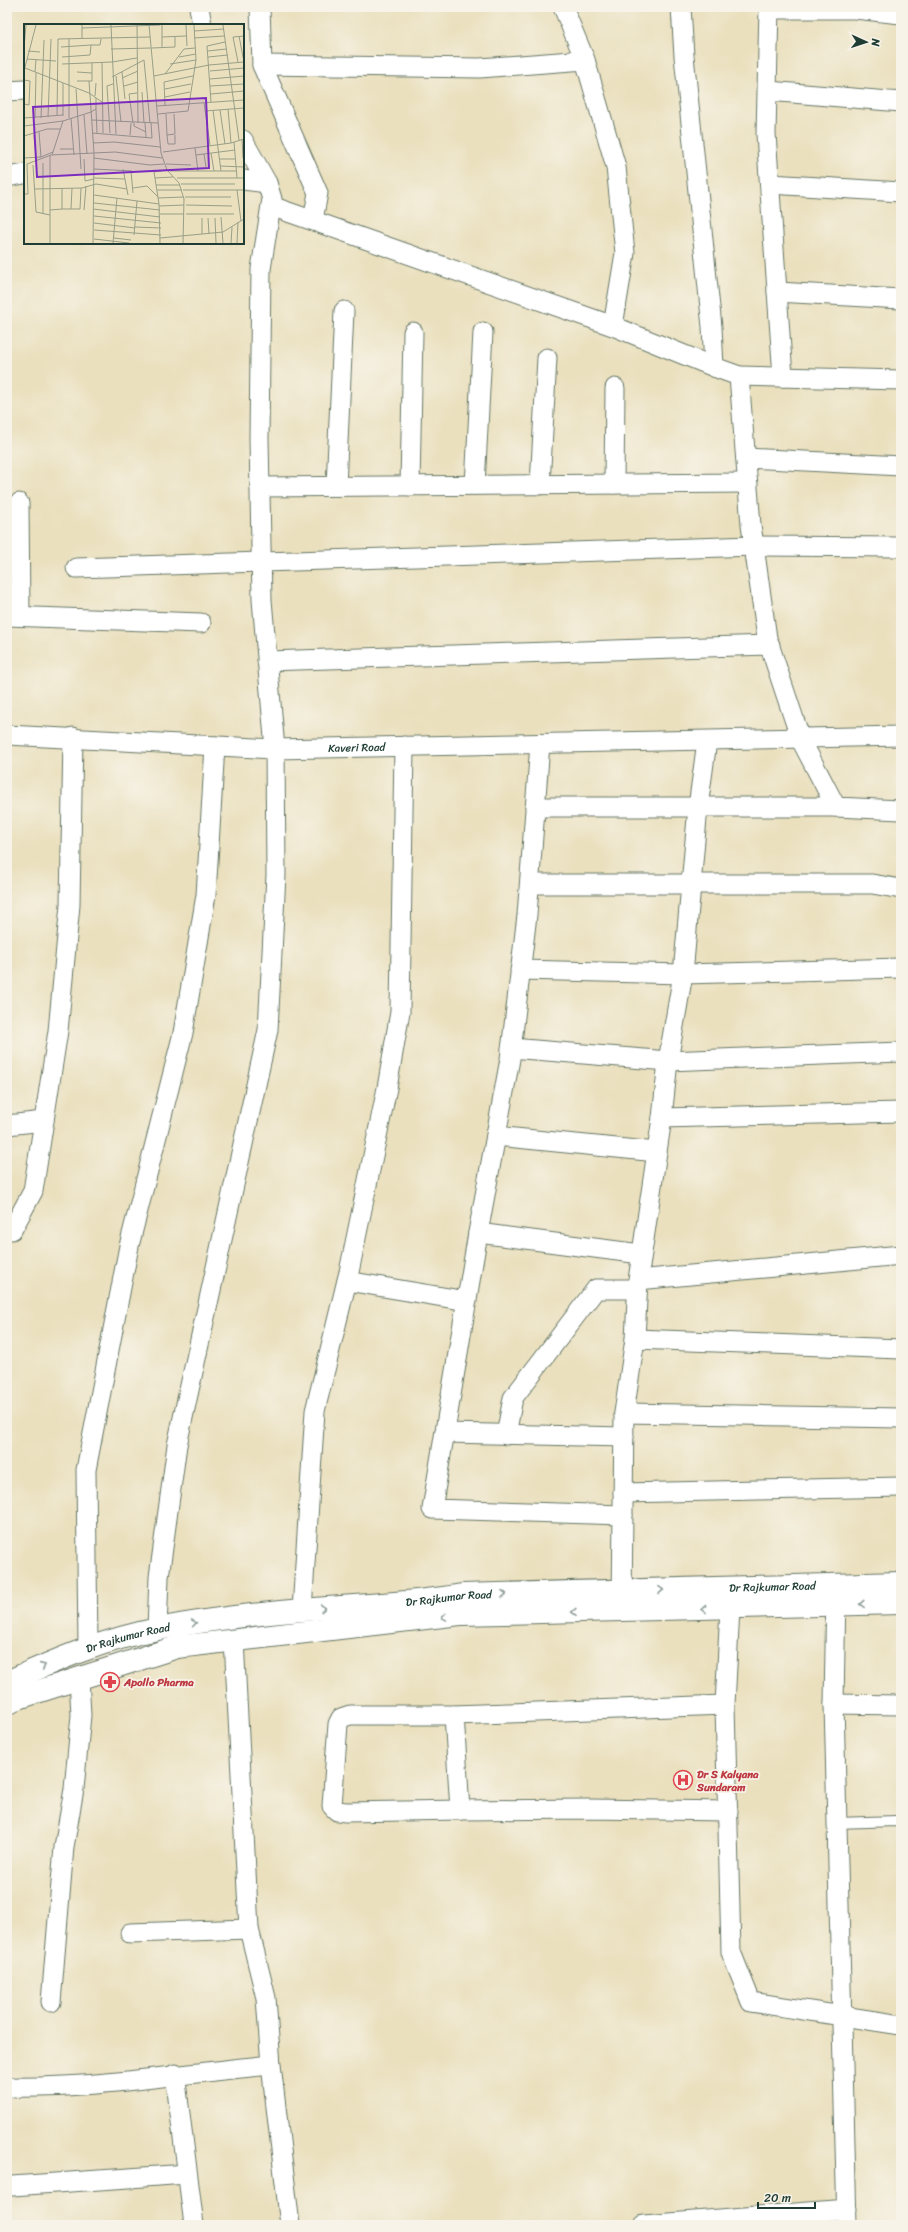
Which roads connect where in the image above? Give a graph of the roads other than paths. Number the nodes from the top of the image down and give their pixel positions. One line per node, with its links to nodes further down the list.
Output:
1 (200, 7): 8 (street)
2 (260, 7): 10 (street)
3 (564, 7): 9 (street)
4 (681, 7): 31 (street)
5 (769, 8): 6 (street); 13 (street)
6 (855, 8): 7 (street)
7 (901, 14)
8 (202, 24)
9 (586, 60): 10 (street); 27 (street)
10 (262, 65): 23 (street)
11 (24, 90): 12 (street)
12 (7, 91)
13 (768, 91): 14 (street); 20 (street)
14 (901, 102)
15 (244, 142): 19 (street)
16 (24, 174): 17 (street)
17 (7, 177)
18 (244, 180): 19 (street)
19 (268, 183): 22 (street)
20 (770, 184): 21 (street); 24 (street)
21 (901, 192)
22 (271, 206): 23 (street); 44 (street)
23 (312, 220): 27 (street)
24 (777, 292): 25 (street); 33 (street)
25 (901, 299)
26 (344, 311): 42 (street)
27 (613, 326): 31 (street)
28 (413, 332): 43 (street)
29 (484, 332): 40 (street)
30 (548, 358): 41 (street)
31 (714, 367): 32 (street)
32 (739, 376): 33 (street); 36 (street)
33 (783, 377): 34 (street)
34 (901, 380)
35 (615, 388): 39 (street)
36 (746, 458): 37 (street); 38 (street)
37 (901, 466)
38 (748, 483): 39 (street); 46 (street)
39 (614, 484): 41 (street)
40 (475, 485): 41 (street); 43 (street)
41 (540, 485)
42 (336, 486): 43 (street); 44 (street)
43 (410, 486)
44 (260, 487): 48 (street)
45 (19, 503): 50 (street)
46 (754, 546): 47 (street); 48 (street); 52 (street)
47 (901, 547)
48 (261, 563): 49 (street); 53 (street)
49 (76, 568)
50 (13, 616): 51 (street)
51 (202, 623)
52 (770, 645): 53 (street); 57 (street)
53 (267, 661): 62 (street)
54 (7, 735): 56 (street, Kaveri Road)
55 (901, 736): 57 (street, Kaveri Road)
56 (73, 737): 60 (street, Kaveri Road); 78 (street)
57 (801, 740): 58 (street, Kaveri Road); 65 (street)
58 (707, 741): 59 (street, Kaveri Road); 64 (street)
59 (540, 744): 61 (street, Kaveri Road); 63 (street)
60 (215, 746): 62 (street, Kaveri Road); 107 (street)
61 (404, 746): 62 (street, Kaveri Road); 86 (street)
62 (275, 749): 105 (street)
63 (535, 807): 64 (street); 67 (street)
64 (698, 807): 65 (street); 68 (street)
65 (836, 807): 66 (street)
66 (901, 810)
67 (530, 884): 68 (street); 71 (street)
68 (692, 884): 69 (street); 72 (street)
69 (901, 889)
70 (901, 968): 72 (street)
71 (520, 970): 72 (street); 73 (street)
72 (683, 974): 75 (street)
73 (511, 1048): 75 (street); 80 (street)
74 (901, 1052): 75 (street)
75 (668, 1061): 77 (street)
76 (901, 1112): 77 (street)
77 (662, 1118): 81 (street)
78 (44, 1121): 79 (street); 82 (street)
79 (7, 1125)
80 (496, 1136): 81 (street); 83 (street)
81 (657, 1152): 84 (street)
82 (13, 1220)
83 (478, 1233): 84 (street); 88 (street)
84 (641, 1254): 87 (street)
85 (901, 1255): 87 (street)
86 (347, 1281): 88 (street); 104 (street)
87 (637, 1284): 89 (street); 94 (street)
88 (467, 1301): 93 (street)
89 (635, 1338): 90 (street); 91 (street)
90 (901, 1349)
91 (624, 1413): 92 (street); 95 (street)
92 (901, 1418)
93 (445, 1433): 94 (street); 98 (street)
94 (506, 1435): 95 (street)
95 (624, 1437): 97 (street)
96 (901, 1487): 97 (street)
97 (623, 1493): 98 (street)
98 (622, 1515): 101 (street)
99 (901, 1582): 100 (main road, Dr Rajkumar Road)
100 (836, 1595): 101 (main road, Dr Rajkumar Road, one-way to 100); 102 (main road, Dr Rajkumar Road, one-way to 100); 103 (main road, Dr Rajkumar Road); 111 (street)
101 (622, 1601): 103 (main road, Dr Rajkumar Road, one-way to 101); 104 (main road, Dr Rajkumar Road, one-way to 101); 106 (main road, Dr Rajkumar Road, one-way to 106)
102 (901, 1603)
103 (730, 1608): 112 (street)
104 (302, 1610): 105 (main road, Dr Rajkumar Road, one-way to 104)
105 (157, 1629): 107 (main road, Dr Rajkumar Road)
106 (234, 1640): 108 (main road, Dr Rajkumar Road); 119 (street)
107 (88, 1647): 109 (main road, Dr Rajkumar Road, one-way to 107)
108 (79, 1678): 110 (main road, Dr Rajkumar Road); 121 (street)
109 (7, 1682)
110 (7, 1704)
111 (834, 1704): 113 (street); 117 (street)
112 (725, 1705): 114 (street); 116 (street)
113 (901, 1705)
114 (454, 1714): 115 (street); 115 (street)
115 (460, 1810): 116 (street)
116 (728, 1811): 122 (street)
117 (837, 1823): 118 (lane); 122 (street)
118 (901, 1823)
119 (249, 1929): 120 (street); 124 (street)
120 (130, 1933)
121 (51, 2002)
122 (841, 2016): 123 (street); 129 (street)
123 (901, 2025)
124 (271, 2065): 125 (street); 132 (street)
125 (175, 2074): 126 (street); 127 (street)
126 (7, 2087)
127 (187, 2174): 128 (street); 131 (street)
128 (12, 2186)
129 (847, 2217): 130 (street)
130 (742, 2221): 133 (street)
131 (194, 2225)
132 (290, 2225)
133 (644, 2225)

